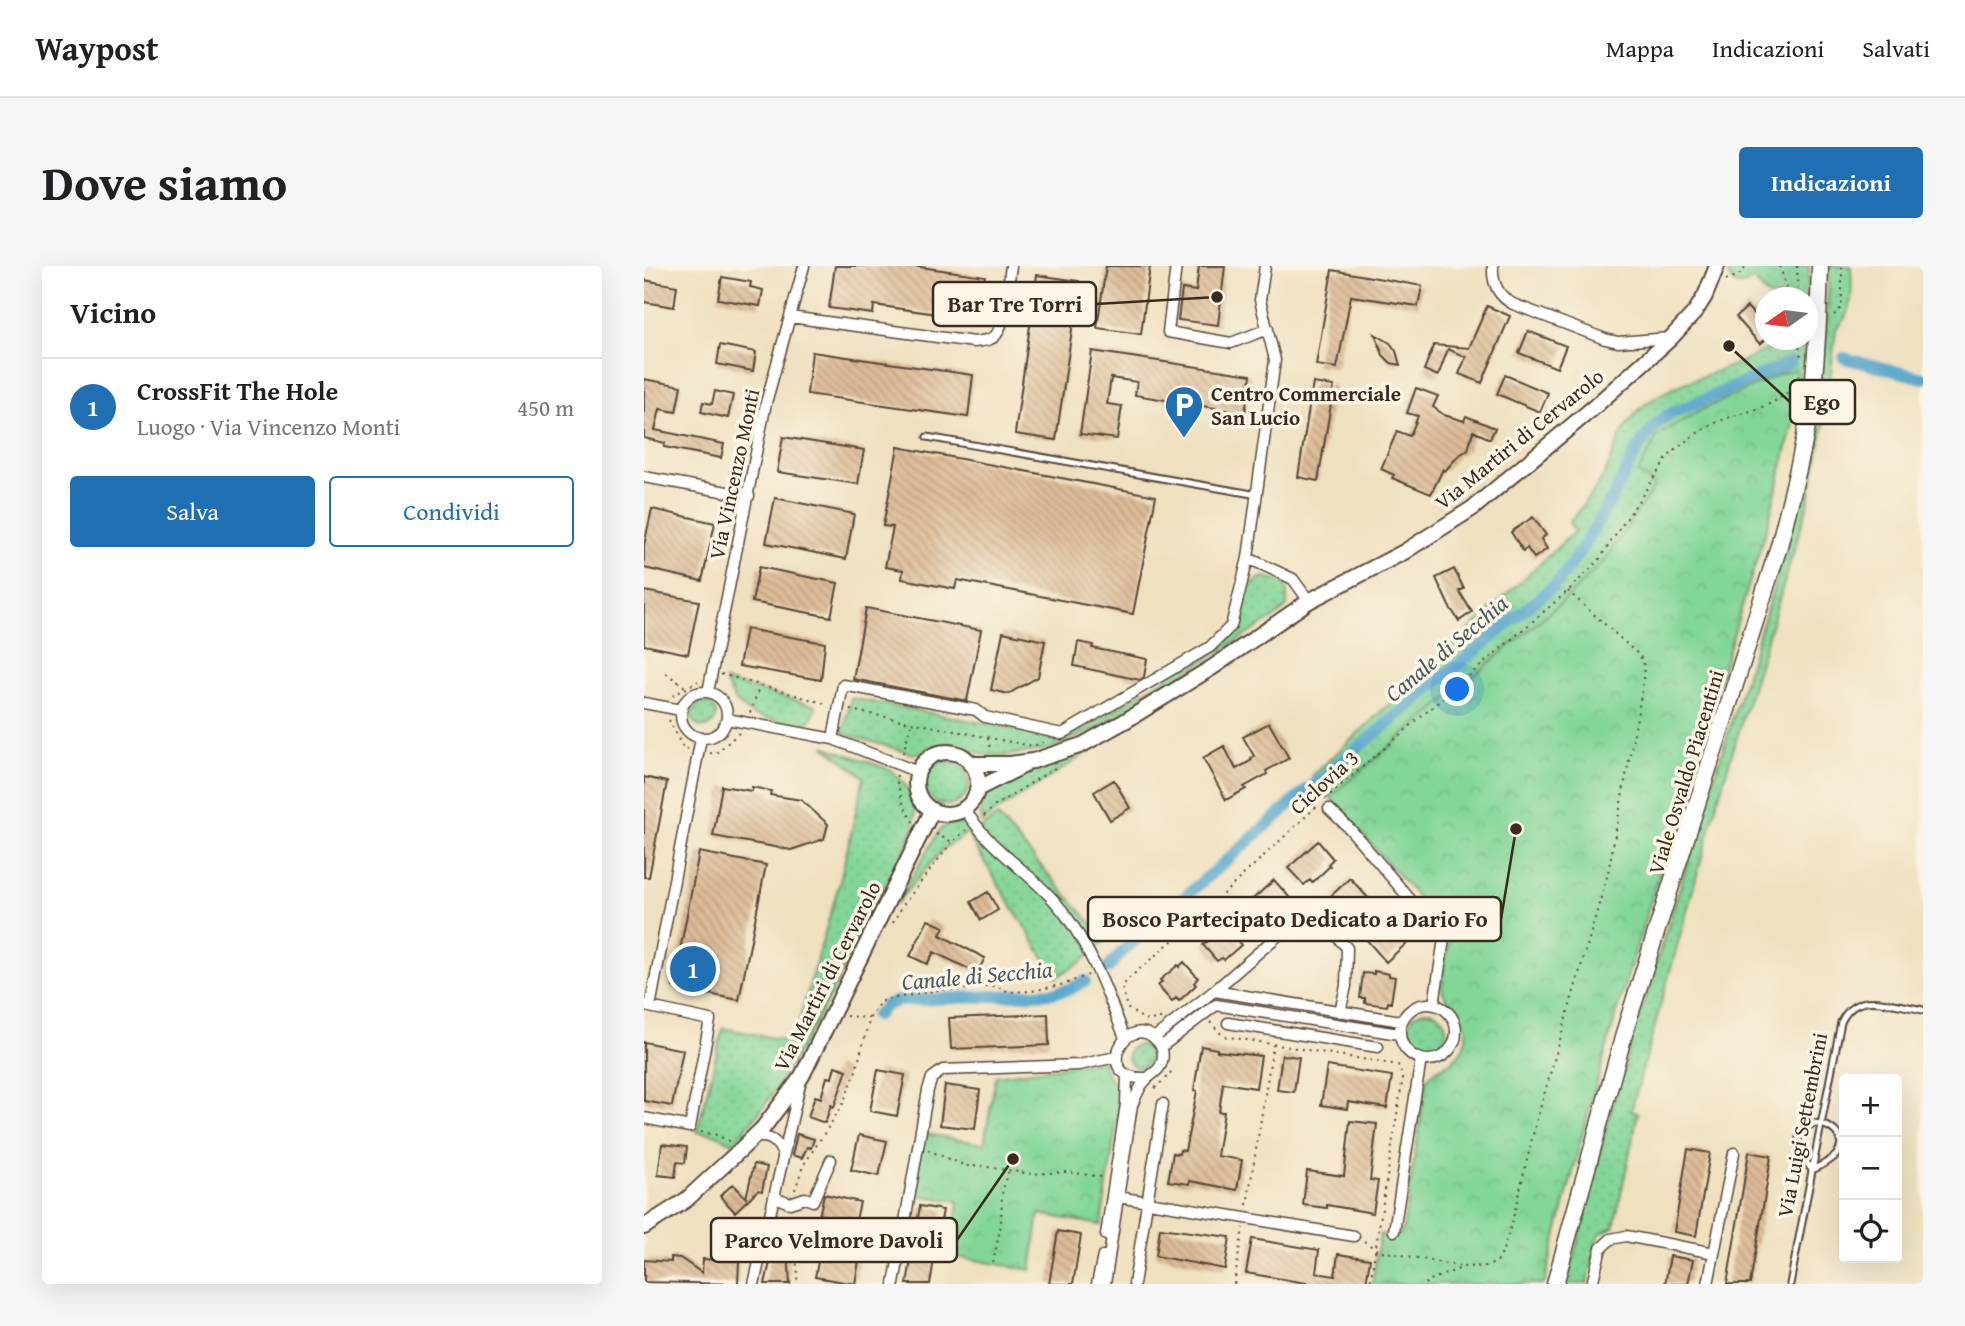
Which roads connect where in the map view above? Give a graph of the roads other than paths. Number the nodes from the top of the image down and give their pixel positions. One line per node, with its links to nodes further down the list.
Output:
1 (804, 266): 8 (street, Via Vincenzo Monti)
2 (1011, 266): 8 (street)
3 (1176, 266): 9 (street)
4 (1265, 266): 9 (street)
5 (1493, 266): 10 (street)
6 (1819, 266): 69 (main road, Viale Osvaldo Piacentini)
7 (1715, 271): 10 (main road, Via Martiri di Cervarolo)
8 (790, 317): 14 (street, Via Vincenzo Monti)
9 (1268, 329): 13 (street)
10 (1671, 338): 16 (main road, Via Martiri di Cervarolo)
11 (927, 437): 13 (lane)
12 (644, 477): 14 (street)
13 (1258, 495): 15 (street)
14 (749, 496): 17 (street, Via Vincenzo Monti)
15 (1248, 558): 16 (street); 22 (street)
16 (1309, 601): 23 (main road, Via Martiri di Cervarolo)
17 (708, 692): 19 (street); 20 (street)
18 (644, 703): 19 (street)
19 (681, 710): 21 (street)
20 (727, 719): 21 (street); 22 (street)
21 (701, 738): 32 (street)
22 (833, 739): 25 (street)
23 (1033, 761): 24 (main road, Via Martiri di Cervarolo); 26 (main road, Via Martiri di Cervarolo)
24 (970, 764): 25 (main road, Via Martiri di Cervarolo); 26 (main road)
25 (918, 772): 29 (main road)
26 (977, 789): 27 (main road)
27 (964, 809): 29 (main road); 40 (street)
28 (1329, 809): 31 (street)
29 (932, 811): 46 (main road, Via Martiri di Cervarolo)
30 (1214, 990): 34 (street); 34 (street); 41 (street)
31 (1434, 1004): 36 (street); 45 (street)
32 (647, 1006): 50 (street)
33 (1923, 1010): 51 (lane, Via Luigi Settembrini)
34 (1340, 1012): 36 (street)
35 (1324, 1020): 38 (street); 39 (street); 42 (street)
36 (1401, 1021): 38 (street)
37 (1228, 1023): 39 (street)
38 (1399, 1034): 45 (street)
39 (1321, 1037): 43 (street)
40 (1125, 1038): 41 (street); 44 (street)
41 (1154, 1038): 42 (street)
42 (1161, 1047): 48 (street)
43 (1378, 1047)
44 (1116, 1057): 47 (street); 65 (street)
45 (1421, 1059): 61 (street)
46 (802, 1076): 52 (main road, Via Martiri di Cervarolo); 54 (street)
47 (1127, 1076): 48 (street); 57 (street)
48 (1146, 1079): 57 (street)
49 (1163, 1104): 59 (street)
50 (644, 1118)
51 (1822, 1124): 56 (lane, Via Luigi Settembrini); 56 (lane); 56 (lane)
52 (754, 1137): 54 (street); 60 (main road, Via Martiri di Cervarolo)
53 (1734, 1153): 63 (street)
54 (783, 1156): 58 (street)
55 (831, 1160): 58 (street)
56 (1812, 1170): 72 (lane, Via Luigi Settembrini)
57 (1116, 1196): 59 (street); 66 (street); 67 (street)
58 (774, 1197): 64 (street)
59 (1147, 1201): 62 (street); 68 (street)
60 (644, 1227)
61 (1394, 1231)
62 (1354, 1236)
63 (1714, 1253): 70 (street); 71 (street)
64 (754, 1284)
65 (894, 1284)
66 (1097, 1284)
67 (1105, 1284)
68 (1134, 1284)
69 (1555, 1284)
70 (1592, 1284)
71 (1708, 1284)
72 (1790, 1284)

